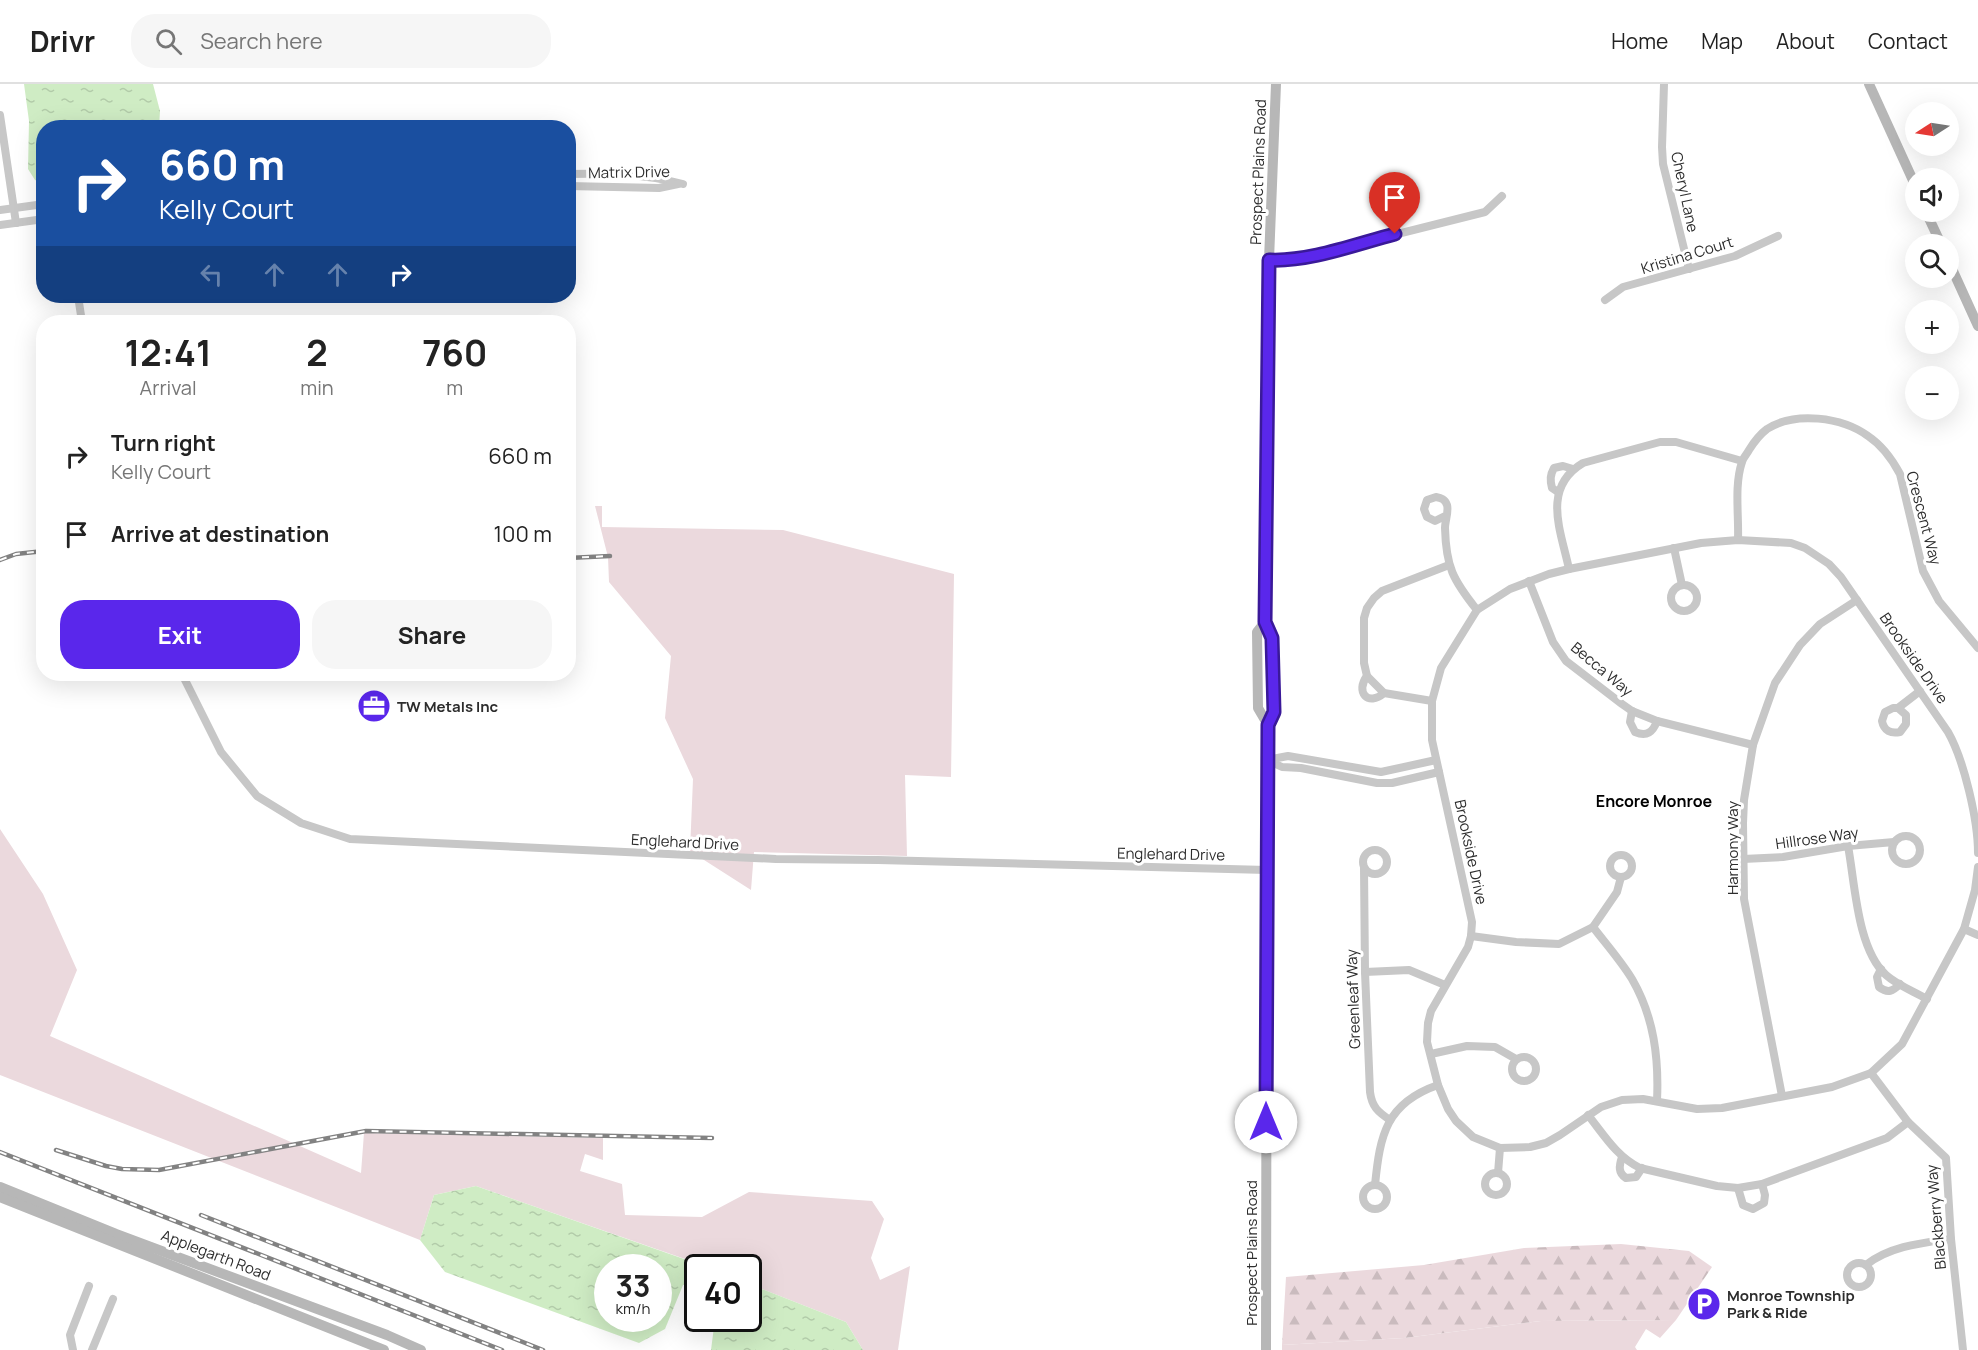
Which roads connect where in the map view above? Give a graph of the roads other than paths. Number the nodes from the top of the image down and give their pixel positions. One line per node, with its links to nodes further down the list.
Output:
1 (1276, 84): 16 (street, Prospect Plains Road)
2 (1664, 84): 17 (street, Cheryl Lane)
3 (1869, 84): 5 (street)
4 (0, 116): 10 (street)
5 (1907, 168)
6 (576, 174): 7 (street, Matrix Drive)
7 (576, 186)
8 (1502, 196): 16 (street)
9 (36, 205): 10 (street)
10 (15, 207): 11 (street); 13 (street)
11 (0, 210)
12 (36, 220): 13 (street)
13 (16, 223): 14 (street)
14 (0, 225)
15 (1778, 236): 17 (street, Kristina Court)
16 (1269, 260): 43 (street, Prospect Plains Road)
17 (1689, 269): 19 (street, Kristina Court)
18 (1959, 284): 20 (street)
19 (1605, 300)
20 (1978, 326)
21 (1742, 461): 22 (street); 25 (street, Crescent Way); 33 (street, Crescent Way)
22 (1573, 469): 23 (street); 23 (street)
23 (1558, 492): 28 (street)
24 (1445, 516): 27 (street)
25 (1738, 540): 26 (street, Brookside Drive); 31 (street, Brookside Drive)
26 (1674, 548): 28 (street, Brookside Drive); 30 (street)
27 (1449, 565): 32 (street); 34 (street)
28 (1569, 569): 29 (street, Brookside Drive)
29 (1529, 581): 32 (street, Brookside Drive); 40 (street, Becca Way)
30 (1682, 585)
31 (1857, 600): 36 (street, Brookside Drive); 42 (street, Harmony Way)
32 (1478, 610): 38 (street, Brookside Drive)
33 (1978, 648)
34 (1367, 676): 37 (street); 37 (street)
35 (186, 681): 52 (street, Englehard Drive)
36 (1920, 691): 39 (street); 48 (street, Brookside Drive)
37 (1384, 693): 38 (street)
38 (1432, 701): 44 (street, Brookside Drive)
39 (1898, 708)
40 (1632, 711): 41 (street, Becca Way); 41 (street, Becca Way)
41 (1657, 721): 42 (street, Becca Way)
42 (1753, 745): 49 (street, Harmony Way)
43 (1267, 760): 44 (street); 45 (street); 52 (street, Prospect Plains Road)
44 (1436, 760): 45 (street, Brookside Drive)
45 (1439, 772): 57 (street, Brookside Drive)
46 (1894, 842): 47 (street, Hillrose Way)
47 (1848, 846): 49 (street, Hillrose Way); 58 (street)
48 (1978, 853)
49 (1743, 859): 67 (street, Harmony Way)
50 (1978, 867): 55 (street, Brookside Drive)
51 (1364, 868): 59 (street, Greenleaf Way)
52 (1267, 870): 89 (street, Prospect Plains Road)
53 (1621, 878): 54 (street)
54 (1593, 927): 57 (street); 68 (street)
55 (1964, 929): 56 (street); 62 (street, Brookside Drive)
56 (1978, 935)
57 (1471, 936): 61 (street, Brookside Drive)
58 (1881, 969): 60 (street); 60 (street)
59 (1365, 972): 61 (street); 70 (street, Greenleaf Way)
60 (1900, 984): 62 (street)
61 (1445, 985): 63 (street, Brookside Drive)
62 (1927, 999): 65 (street, Brookside Drive)
63 (1431, 1054): 64 (street); 66 (street, Brookside Drive)
64 (1516, 1059)
65 (1870, 1073): 67 (street, Brookside Drive); 71 (street, Blackberry Way)
66 (1438, 1085): 70 (street); 72 (street, Brookside Drive)
67 (1782, 1096): 68 (street, Brookside Drive)
68 (1657, 1101): 69 (street, Brookside Drive)
69 (1588, 1115): 72 (street, Brookside Drive); 73 (street)
70 (1390, 1120): 77 (street)
71 (1908, 1122): 76 (street); 81 (street, Blackberry Way)
72 (1500, 1148): 75 (street)
73 (1622, 1157): 74 (street); 74 (street)
74 (1642, 1168): 79 (street)
75 (1498, 1173)
76 (1762, 1184): 79 (street); 79 (street)
77 (1375, 1185)
78 (0, 1187): 88 (street, Applegarth Road)
79 (1738, 1188)
80 (0, 1197): 87 (street, Applegarth Road)
81 (1951, 1239): 82 (street); 90 (street, Blackberry Way)
82 (1866, 1265)
83 (89, 1286): 85 (street)
84 (113, 1299): 86 (street)
85 (73, 1350)
86 (92, 1350)
87 (384, 1350)
88 (421, 1350)
89 (1266, 1350)
90 (1964, 1350)

